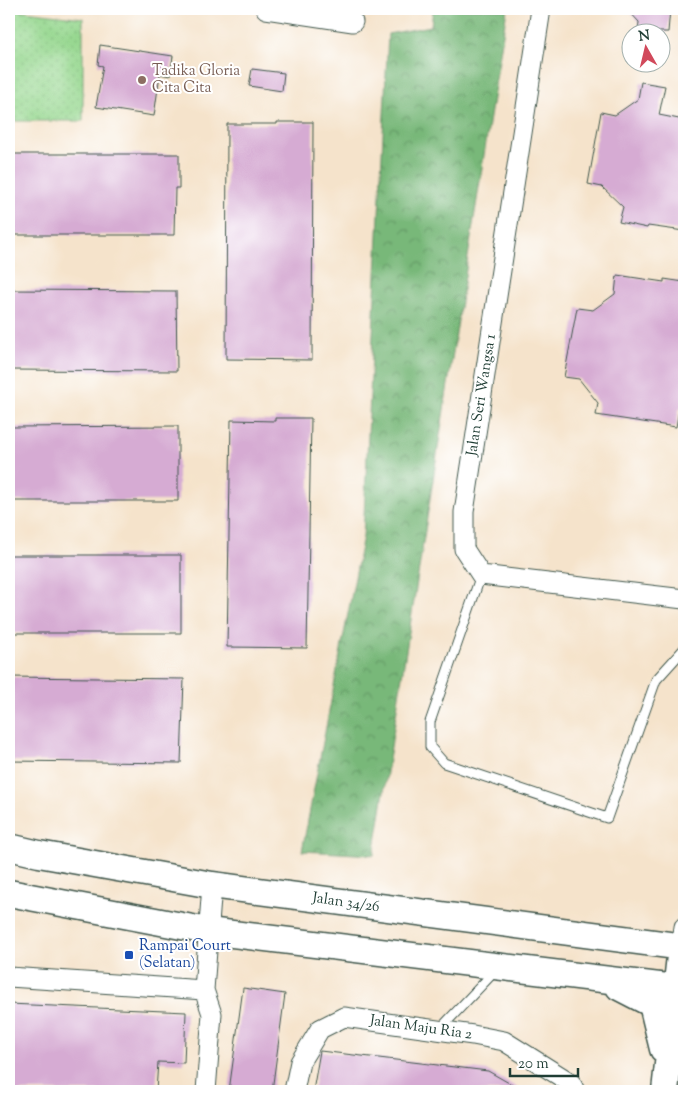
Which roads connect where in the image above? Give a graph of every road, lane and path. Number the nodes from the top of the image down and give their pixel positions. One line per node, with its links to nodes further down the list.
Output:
1 (266, 9): 3 (street)
2 (542, 9): 4 (street, Jalan Seri Wangsa 1)
3 (353, 22)
4 (481, 575): 5 (street); 6 (lane)
5 (684, 599)
6 (684, 649)
7 (9, 846): 8 (main road, Jalan 34/26)
8 (212, 885): 10 (street); 11 (main road, Jalan 34/26)
9 (9, 893): 10 (main road)
10 (208, 931): 12 (main road); 16 (street)
11 (683, 940): 15 (main road)
12 (500, 966): 14 (main road); 17 (lane)
13 (9, 977): 16 (street)
14 (594, 978): 15 (main road); 18 (main road)
15 (680, 988): 18 (main road)
16 (204, 990): 19 (street)
17 (439, 1030): 20 (street, Jalan Maju Ria 2); 21 (street, Jalan Maju Ria 2)
18 (666, 1083)
19 (206, 1091)
20 (294, 1091)
21 (575, 1091)

